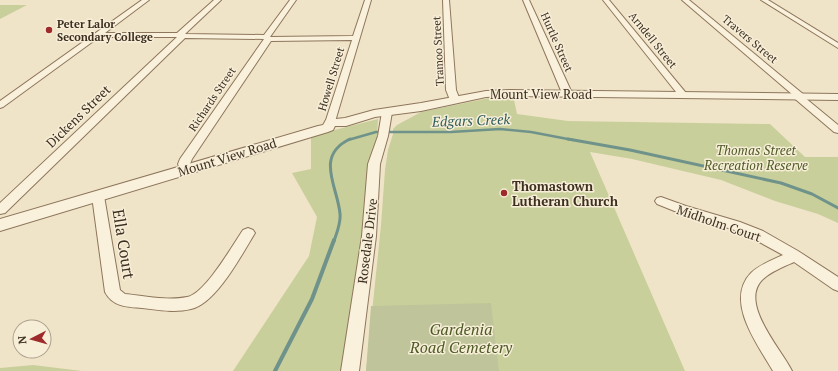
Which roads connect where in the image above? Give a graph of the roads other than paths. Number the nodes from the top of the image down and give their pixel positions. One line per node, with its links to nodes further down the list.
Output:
1 (146, 0): 10 (street)
2 (218, 0): 11 (street, Dickens Street)
3 (293, 0): 12 (street, Richards Street)
4 (368, 0): 13 (street, Howell Street)
5 (446, 0): 19 (street, Tramoo Street)
6 (526, 0): 15 (street, Hurtle Street)
7 (606, 0): 16 (street, Arndell Street)
8 (685, 0): 17 (street, Travers Street)
9 (764, 0): 14 (street)
10 (97, 35): 11 (street); 20 (street)
11 (182, 36): 12 (street); 27 (street, Dickens Street)
12 (268, 38): 13 (street); 24 (street, Richards Street)
13 (354, 39): 22 (street, Howell Street)
14 (838, 46)
15 (567, 93): 16 (street, Mount View Road); 19 (street, Mount View Road)
16 (683, 95): 17 (street, Mount View Road)
17 (799, 96): 18 (street, Mount View Road); 23 (street, Travers Street)
18 (838, 97)
19 (455, 100): 21 (street, Mount View Road)
20 (0, 105)
21 (387, 112): 22 (street, Mount View Road); 32 (street, Rosedale Drive)
22 (330, 123): 24 (street, Mount View Road)
23 (838, 130)
24 (185, 170): 25 (street, Mount View Road)
25 (98, 196): 28 (street, Mount View Road); 29 (street, Ella Court)
26 (660, 201): 30 (street, Midholm Court)
27 (0, 210)
28 (0, 225)
29 (248, 233)
30 (794, 255): 31 (street, Midholm Court); 33 (street)
31 (838, 285)
32 (350, 371)
33 (784, 371)

